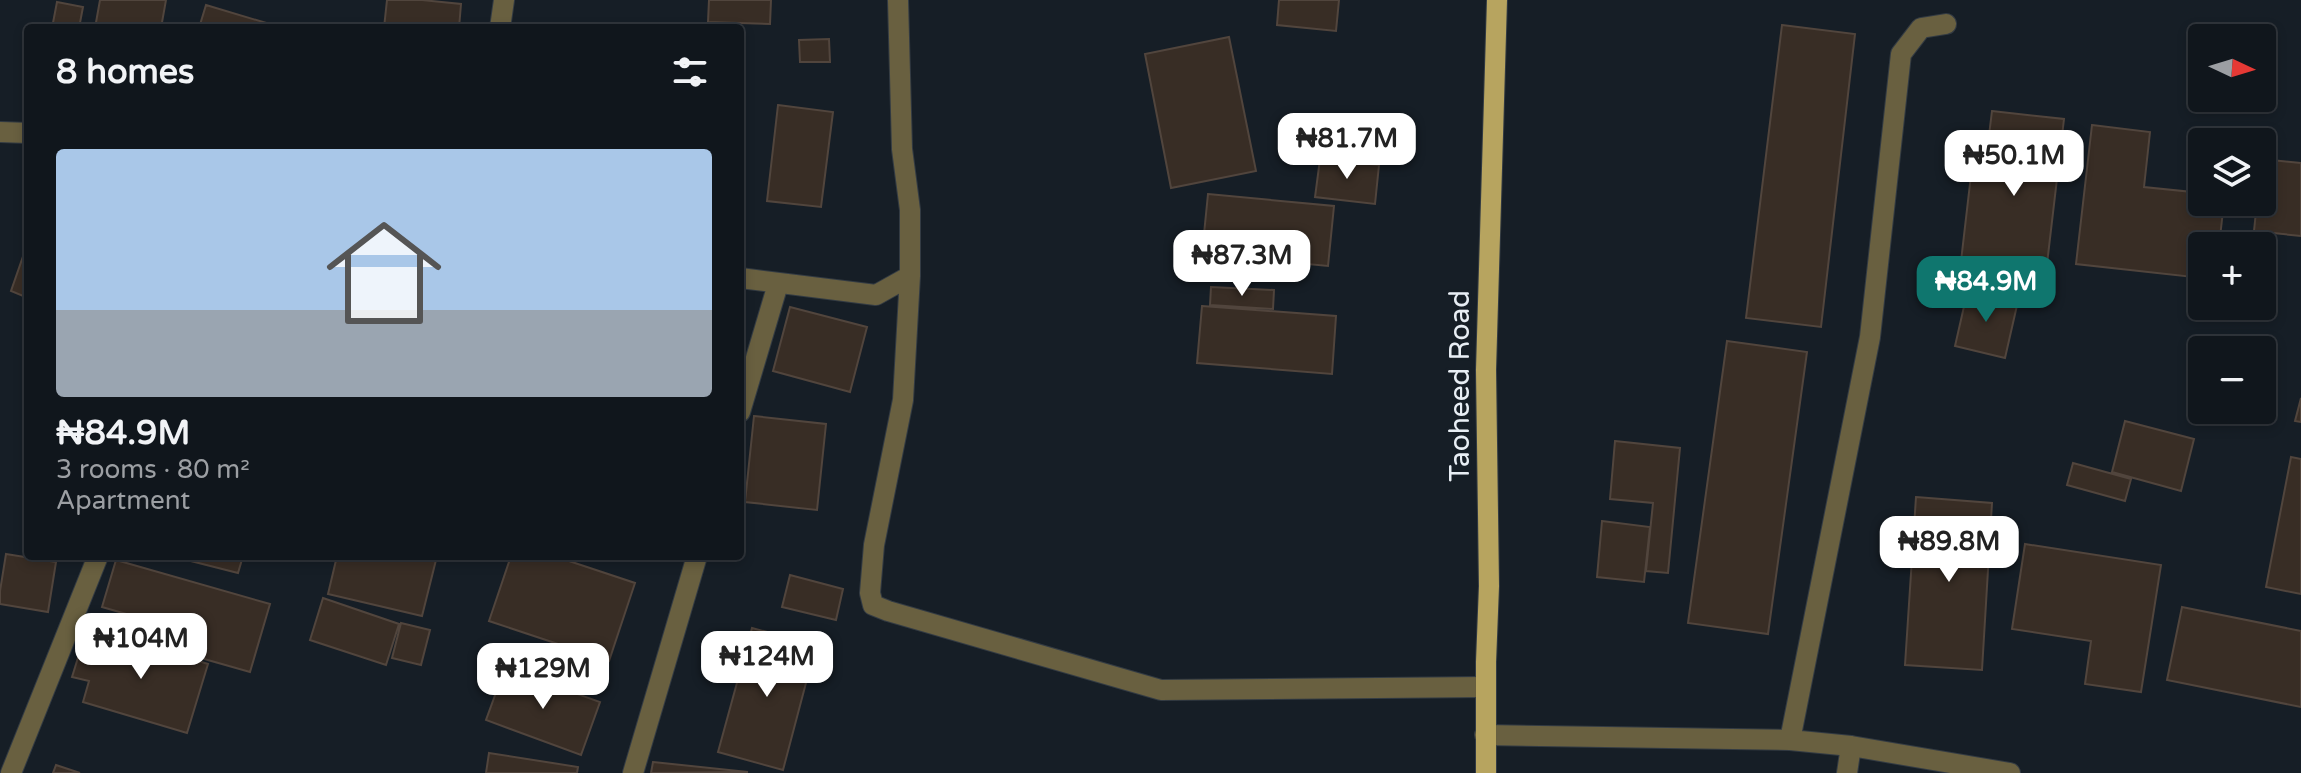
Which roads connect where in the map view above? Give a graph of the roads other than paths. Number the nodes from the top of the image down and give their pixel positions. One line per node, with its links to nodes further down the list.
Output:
1 (504, 0): 4 (street)
2 (898, 0): 8 (street)
3 (1497, 0): 14 (main road, Taoheed Road)
4 (501, 24)
5 (1946, 24): 16 (street)
6 (0, 132): 7 (street)
7 (24, 133)
8 (910, 276): 10 (street); 14 (street)
9 (744, 279): 10 (street)
10 (778, 284): 11 (street)
11 (744, 399)
12 (96, 560): 18 (street)
13 (696, 560): 19 (street)
14 (1486, 687): 15 (main road, Taoheed Road)
15 (1485, 735): 16 (street); 20 (main road, Taoheed Road)
16 (1790, 740): 17 (street)
17 (1851, 746): 21 (street); 22 (street)
18 (11, 773)
19 (633, 773)
20 (1486, 773)
21 (1847, 773)
22 (2010, 773)

